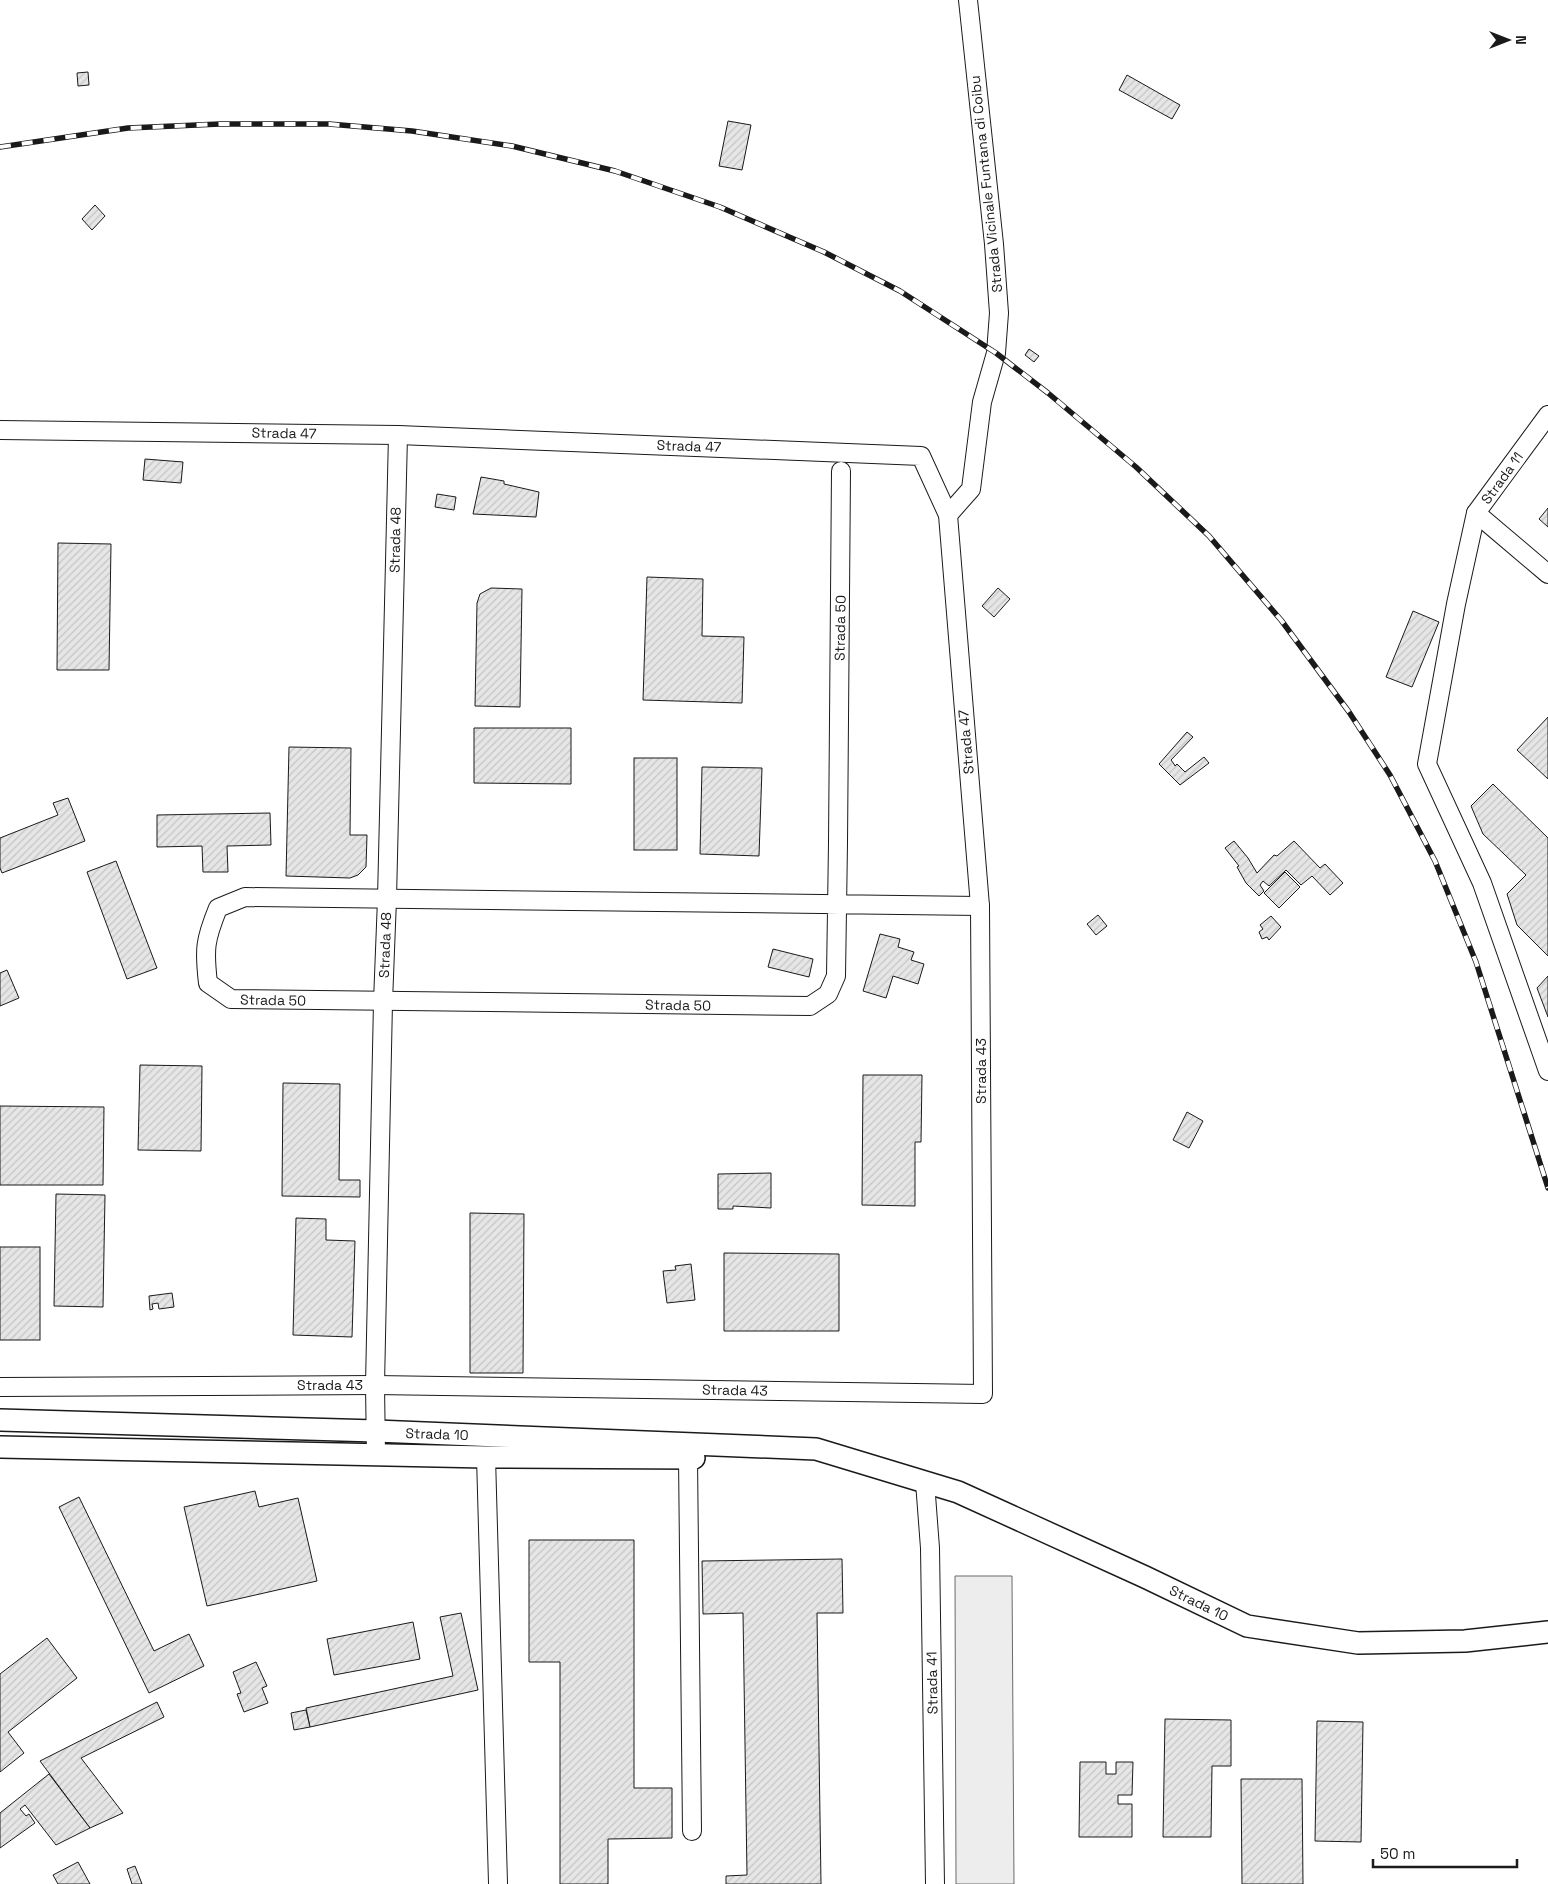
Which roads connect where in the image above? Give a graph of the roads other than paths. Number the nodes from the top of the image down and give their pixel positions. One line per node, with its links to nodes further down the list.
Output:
1 (968, 0): 7 (street, Strada Vicinale Funtana di Coibu)
2 (1548, 415): 6 (street, Strada 11)
3 (0, 430): 4 (street, Strada 47)
4 (398, 435): 7 (street, Strada 47); 9 (street, Strada 48)
5 (841, 471): 10 (street, Strada 50)
6 (1476, 513): 8 (street, Strada 11); 13 (street)
7 (948, 515): 11 (street, Strada 47)
8 (1548, 574)
9 (387, 899): 10 (street, Strada 50); 12 (street, Strada 48); 12 (street, Strada 50)
10 (837, 905): 11 (street, Strada 50); 12 (street, Strada 50)
11 (980, 906): 14 (street, Strada 43)
12 (383, 1002): 14 (street, Strada 48)
13 (1548, 1071)
14 (375, 1385): 15 (street, Strada 43); 17 (street, Strada 48)
15 (0, 1387)
16 (0, 1420): 17 (street, Strada 10)
17 (376, 1431): 19 (street, Strada 48); 22 (street, Strada 10)
18 (0, 1447): 19 (street, Strada 10)
19 (376, 1455): 20 (street, Strada 10)
20 (486, 1457): 21 (street, Strada 10); 26 (street)
21 (688, 1458): 22 (street, Strada 10); 25 (street)
22 (872, 1465): 23 (street, Strada 10)
23 (925, 1482): 24 (street, Strada 10); 27 (street, Strada 41)
24 (1548, 1632)
25 (692, 1831)
26 (498, 1883)
27 (935, 1884)

